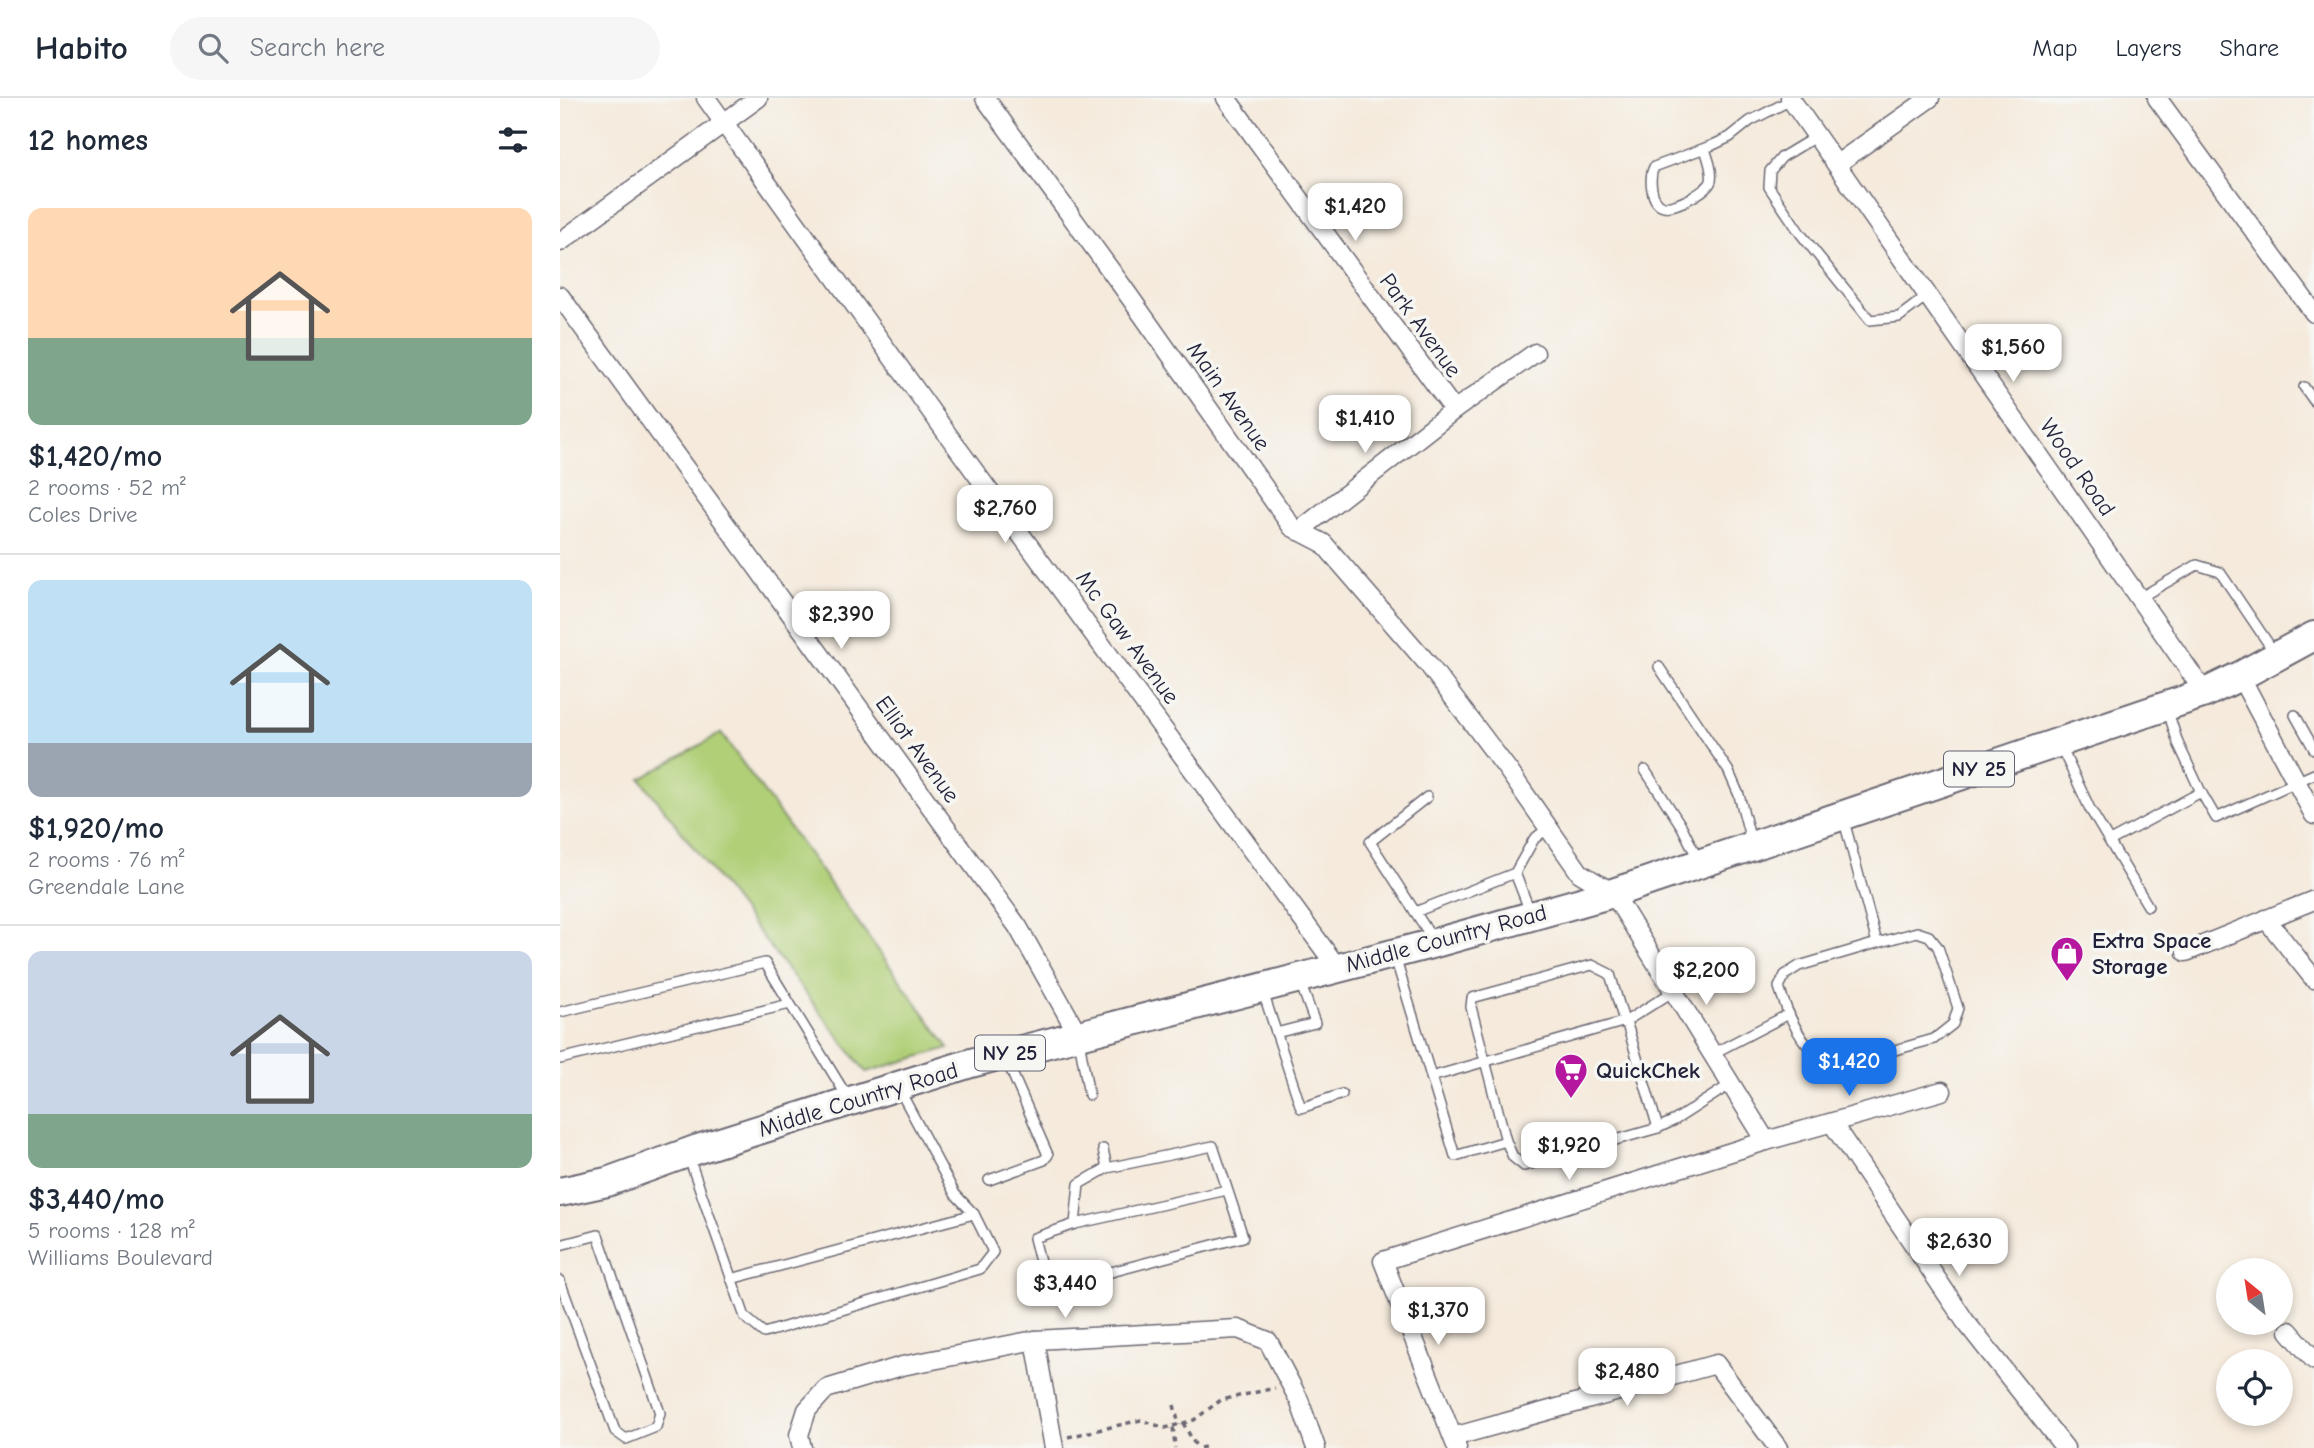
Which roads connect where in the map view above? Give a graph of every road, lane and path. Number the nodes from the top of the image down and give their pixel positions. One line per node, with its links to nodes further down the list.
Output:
1 (706, 98): 8 (street, Mc Gaw Avenue)
2 (758, 98): 8 (street)
3 (985, 98): 20 (street, Main Avenue)
4 (1226, 98): 19 (street, Park Avenue)
5 (1930, 98): 11 (street)
6 (2157, 98): 15 (street)
7 (1790, 99): 9 (street, Wood Road); 10 (lane)
8 (724, 123): 12 (street); 53 (street, Mc Gaw Avenue)
9 (1817, 136): 11 (street, Wood Road); 13 (lane)
10 (1705, 149): 10 (lane)
11 (1837, 164): 13 (street, Wood Road)
12 (560, 242)
13 (1928, 295): 21 (street, Wood Road)
14 (560, 296): 63 (street, Elliot Avenue)
15 (2314, 313)
16 (1535, 353): 19 (street)
17 (2304, 387): 18 (lane)
18 (2314, 401)
19 (1454, 411): 20 (street)
20 (1299, 531): 38 (street, Main Avenue)
21 (2139, 598): 23 (lane); 26 (street, Wood Road)
22 (2314, 636): 23 (main road, Middle Country Road / NY 25)
23 (2277, 656): 25 (main road, Middle Country Road / NY 25)
24 (1659, 667): 40 (lane)
25 (2240, 676): 26 (main road, Middle Country Road / NY 25); 33 (street)
26 (2205, 693): 27 (main road, Middle Country Road / NY 25)
27 (2166, 706): 29 (main road, Middle Country Road / NY 25); 34 (lane)
28 (2295, 715): 30 (lane)
29 (2059, 742): 37 (main road, Middle Country Road / NY 25); 39 (lane)
30 (2314, 749)
31 (1645, 770): 41 (lane)
32 (2314, 774): 33 (lane)
33 (2296, 782): 34 (lane); 36 (street)
34 (2201, 792): 39 (lane)
35 (1427, 797): 46 (lane)
36 (2314, 815)
37 (1842, 816): 40 (main road, Middle Country Road / NY 25); 50 (lane)
38 (1548, 828): 42 (lane); 43 (street, Main Avenue)
39 (2110, 841): 45 (lane)
40 (1752, 846): 41 (main road, Middle Country Road / NY 25)
41 (1701, 863): 43 (main road, Middle Country Road / NY 25)
42 (1516, 873): 46 (lane); 47 (lane)
43 (1613, 893): 47 (main road, Middle Country Road / NY 25); 57 (street)
44 (2314, 900): 48 (street)
45 (2148, 906)
46 (1415, 912): 49 (lane)
47 (1532, 916): 49 (main road, Middle Country Road / NY 25)
48 (2266, 919): 52 (street); 55 (street)
49 (1435, 943): 51 (main road, Middle Country Road / NY 25)
50 (1877, 943): 60 (lane); 60 (lane)
51 (1394, 952): 53 (main road, Middle Country Road / NY 25); 68 (lane)
52 (2186, 952)
53 (1337, 967): 54 (main road, Middle Country Road / NY 25)
54 (1299, 978): 56 (main road, Middle Country Road / NY 25); 62 (lane)
55 (2314, 979)
56 (1262, 987): 62 (lane); 63 (main road, Middle Country Road / NY 25)
57 (1674, 991): 61 (lane); 65 (street)
58 (790, 1004): 59 (lane); 66 (lane); 74 (lane)
59 (560, 1012)
60 (1789, 1013): 65 (lane)
61 (1625, 1021): 67 (lane); 67 (lane); 76 (lane)
62 (1276, 1033): 72 (lane)
63 (1078, 1034): 64 (main road, Middle Country Road / NY 25); 73 (lane)
64 (1004, 1054): 70 (main road, Middle Country Road / NY 25); 82 (lane)
65 (1712, 1054): 69 (street)
66 (560, 1059)
67 (1484, 1062): 68 (lane); 77 (lane)
68 (1431, 1077): 77 (lane)
69 (1731, 1084): 76 (lane); 78 (street)
70 (898, 1086): 74 (main road, Middle Country Road / NY 25); 85 (lane)
71 (1942, 1091): 75 (street)
72 (1342, 1094)
73 (1089, 1095)
74 (850, 1101): 80 (main road, Middle Country Road / NY 25)
75 (1832, 1123): 78 (street); 104 (street)
76 (1658, 1128): 77 (lane)
77 (1506, 1141)
78 (1766, 1141): 96 (street)
79 (1103, 1149): 81 (lane)
80 (687, 1153): 84 (main road, Middle Country Road / NY 25); 88 (lane)
81 (1107, 1168): 83 (lane); 86 (lane)
82 (989, 1180)
83 (1227, 1190): 86 (lane); 86 (lane)
84 (560, 1192)
85 (974, 1214): 88 (lane); 88 (lane)
86 (1075, 1224)
87 (560, 1245): 89 (lane)
88 (731, 1279)
89 (560, 1280)
90 (2292, 1335): 92 (street)
91 (1035, 1340): 93 (street); 97 (street); 99 (street)
92 (2314, 1360)
93 (1290, 1382): 95 (path); 102 (street)
94 (1174, 1405): 95 (path)
95 (1179, 1425): 97 (path); 100 (path); 101 (path)
96 (1455, 1442): 103 (street)
97 (1053, 1444)
98 (1209, 1446): 101 (path)
99 (802, 1448)
100 (1175, 1448)
101 (1198, 1448)
102 (1316, 1448)
103 (1778, 1448)
104 (2065, 1448)

